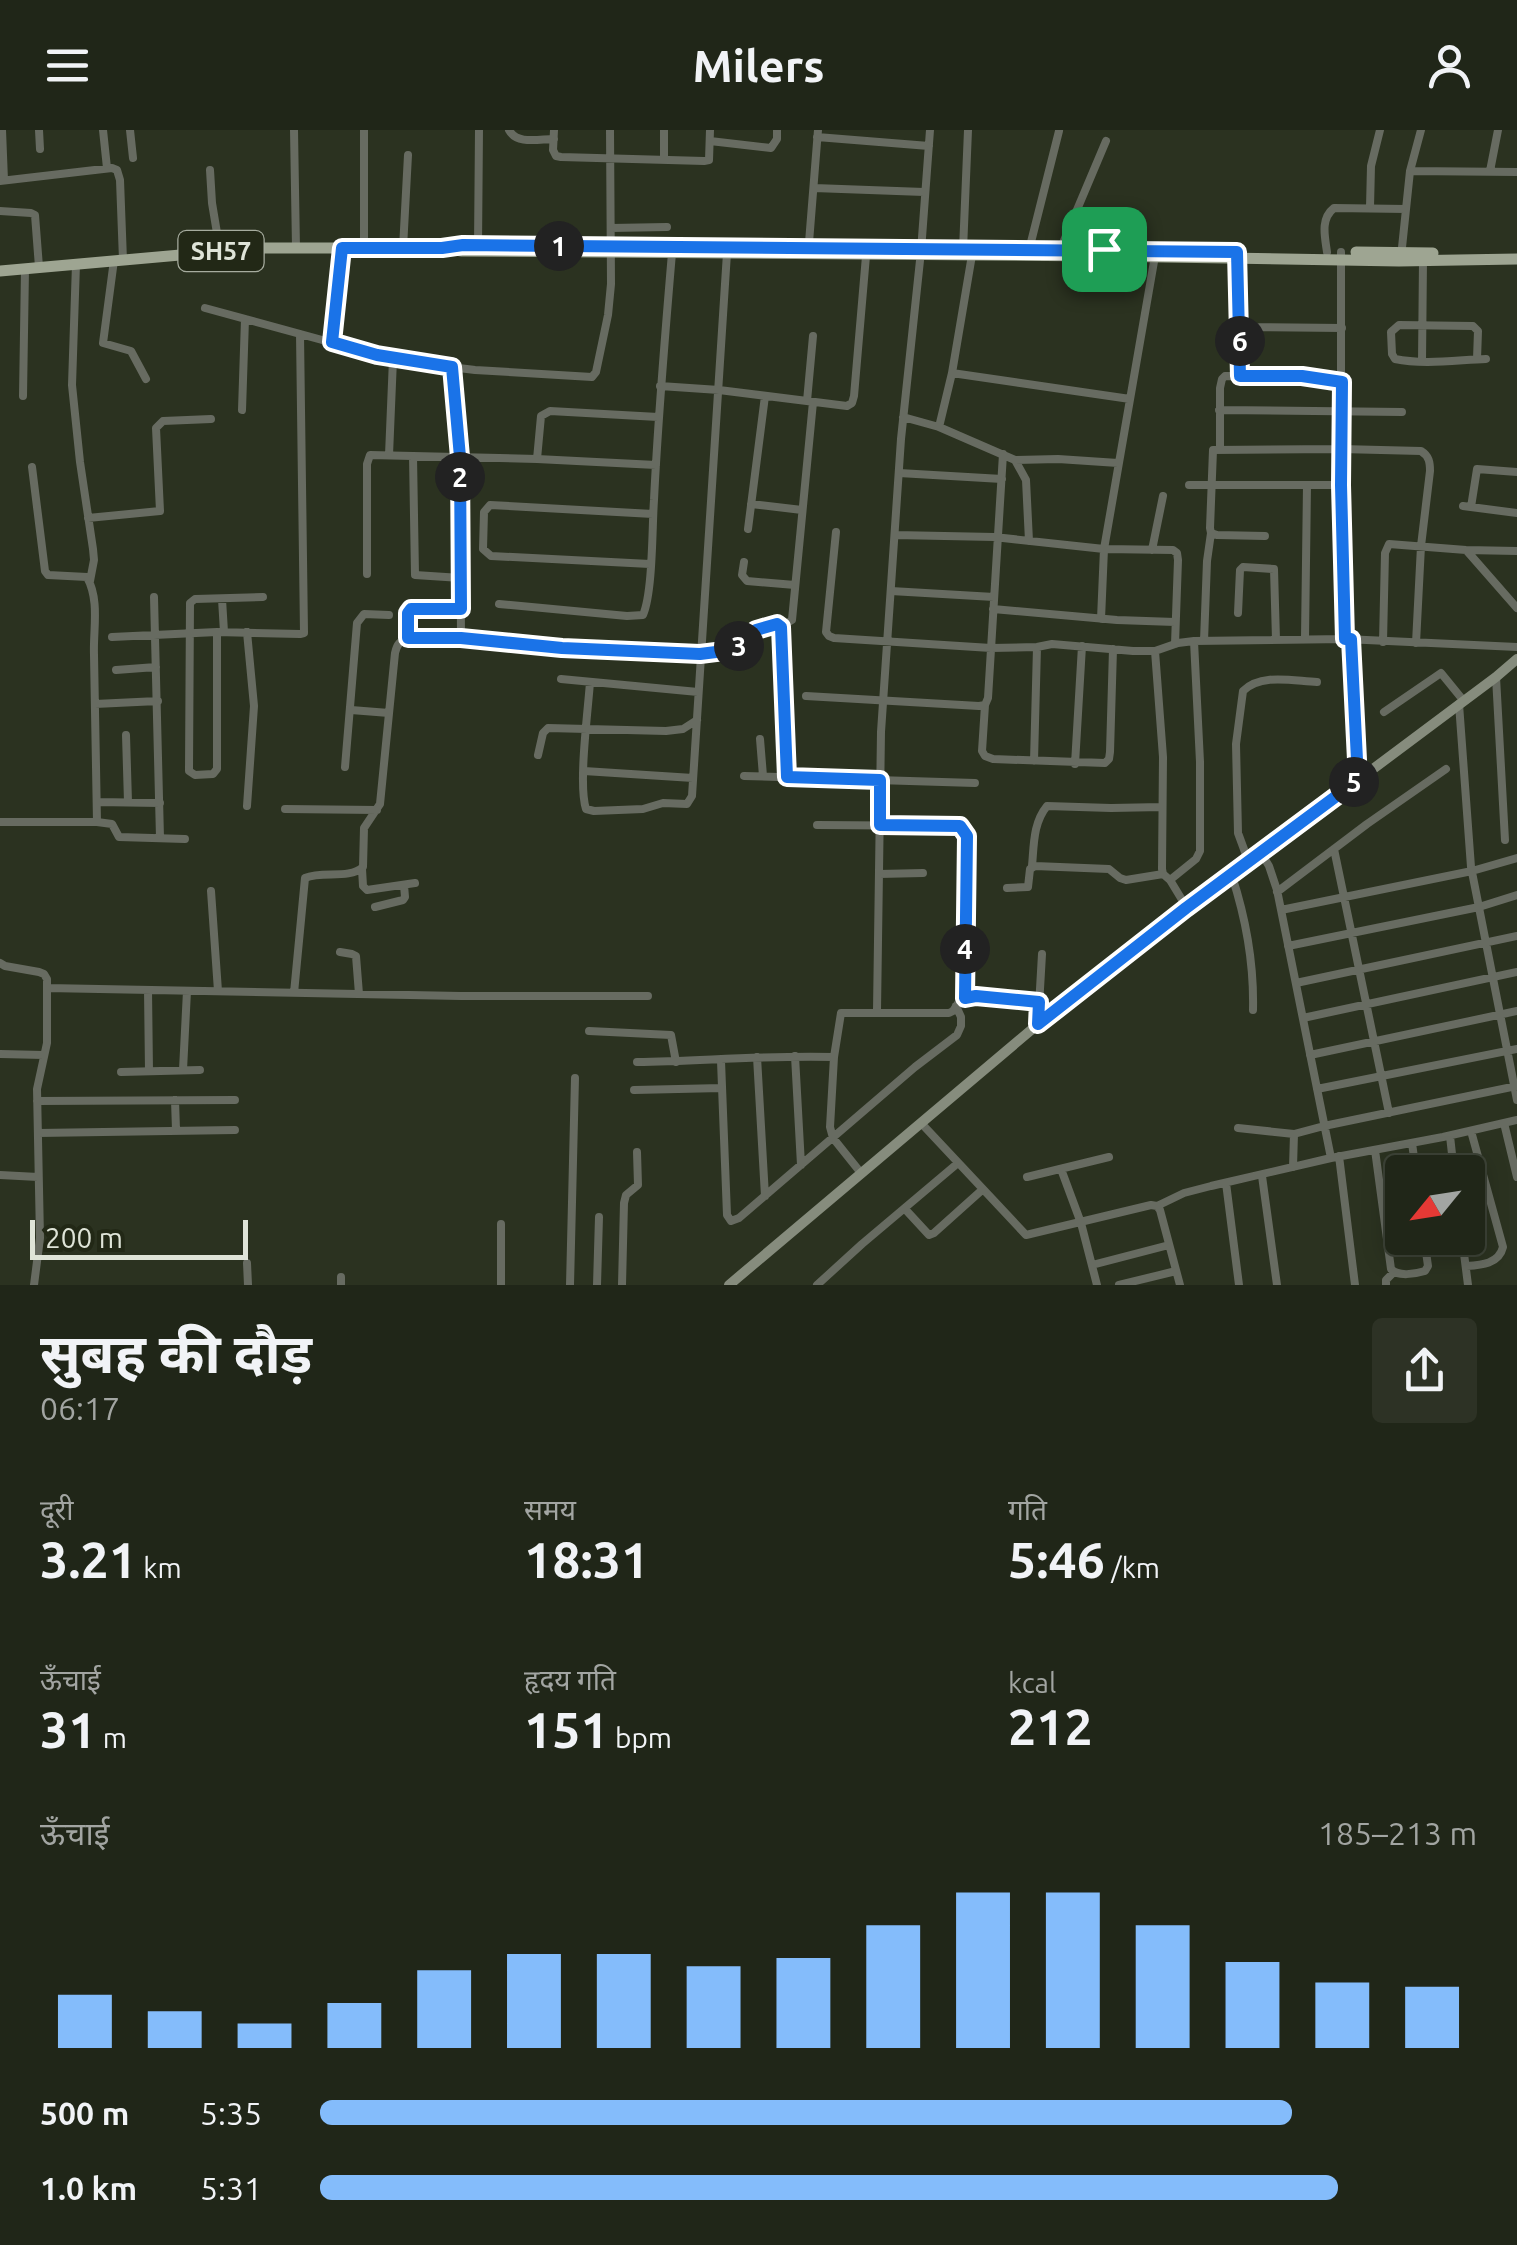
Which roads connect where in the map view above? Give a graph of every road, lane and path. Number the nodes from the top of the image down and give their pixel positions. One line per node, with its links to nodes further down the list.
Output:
1 (2, 130): 34 (street)
2 (39, 130): 24 (street)
3 (103, 130): 29 (street)
4 (130, 130): 26 (street)
5 (294, 130): 43 (street)
6 (364, 130): 45 (street)
7 (479, 130): 42 (street)
8 (509, 130): 20 (street)
9 (610, 130): 28 (street)
10 (664, 130): 27 (street)
11 (710, 130): 21 (street)
12 (777, 130): 21 (street)
13 (930, 130): 23 (street)
14 (968, 130): 57 (street)
15 (1380, 130): 37 (street)
16 (1421, 130): 31 (street)
17 (1498, 130): 32 (street)
18 (1059, 131): 49 (street)
19 (817, 134): 23 (street); 35 (street)
20 (554, 135): 28 (street)
21 (710, 141): 27 (street)
22 (1106, 142): 50 (street)
23 (929, 146): 36 (street)
24 (40, 149)
25 (408, 155): 46 (street)
26 (133, 158)
27 (664, 158): 28 (street)
28 (610, 159): 41 (street)
29 (107, 168): 34 (street); 65 (street)
30 (210, 170): 51 (street)
31 (1410, 171): 32 (street); 38 (street)
32 (1490, 171): 33 (street)
33 (1517, 172)
34 (2, 181)
35 (814, 188): 36 (street); 53 (street)
36 (924, 192): 56 (street)
37 (1370, 207): 38 (street); 54 (street)
38 (1406, 209): 63 (street)
39 (0, 210): 68 (street)
40 (666, 227): 41 (street)
41 (610, 228): 48 (street)
42 (478, 246): 47 (main road, SH57); 48 (main road, SH57)
43 (296, 248): 44 (main road, SH57); 51 (main road, SH57)
44 (342, 248): 45 (main road, SH57); 78 (street)
45 (364, 248): 46 (main road, SH57)
46 (403, 248): 47 (main road, SH57)
47 (442, 248): 48 (main road, SH57)
48 (612, 250): 52 (main road, SH57); 55 (main road, SH57); 81 (street)
49 (1029, 250): 50 (main road, SH57); 57 (main road, SH57)
50 (1060, 250): 59 (main road, SH57)
51 (220, 251): 65 (main road, SH57)
52 (780, 252): 53 (main road, SH57); 58 (main road, SH57)
53 (808, 252): 56 (main road, SH57); 61 (main road, SH57)
54 (1326, 252): 60 (main road, SH57); 62 (main road, SH57)
55 (672, 253): 58 (main road, SH57); 86 (street)
56 (920, 253): 57 (main road, SH57); 61 (main road, SH57); 97 (street)
57 (968, 253): 59 (main road, SH57); 82 (street)
58 (727, 254): 87 (street)
59 (1155, 254): 60 (main road, SH57); 90 (street)
60 (1237, 255): 62 (main road, SH57); 74 (street)
61 (866, 256): 91 (street)
62 (1341, 256): 63 (main road, SH57); 75 (street)
63 (1401, 256): 64 (main road, SH57); 66 (main road, SH57)
64 (1517, 256): 66 (main road, SH57)
65 (119, 260): 67 (main road, SH57); 84 (street)
66 (1423, 260): 73 (street)
67 (76, 264): 68 (main road, SH57); 123 (street)
68 (39, 267): 69 (main road, SH57)
69 (25, 269): 70 (main road, SH57); 88 (street)
70 (0, 271)
71 (205, 308): 72 (street)
72 (245, 318): 76 (street); 92 (street)
73 (1422, 325): 80 (street); 80 (street); 80 (street)
74 (1240, 326): 75 (street); 83 (street)
75 (1342, 328): 85 (street)
76 (300, 334): 78 (street); 158 (street)
77 (813, 336): 91 (street)
78 (332, 342): 79 (street)
79 (394, 358): 81 (street); 103 (street)
80 (1422, 360)
81 (452, 367): 105 (street)
82 (952, 373): 90 (street); 99 (street)
83 (1240, 376): 85 (street); 93 (street)
84 (146, 379)
85 (1342, 382): 94 (street)
86 (660, 386): 87 (street); 96 (street)
87 (719, 390): 89 (street); 177 (street)
88 (23, 396)
89 (765, 396): 91 (street); 119 (street)
90 (1130, 399): 108 (street)
91 (810, 402): 120 (street)
92 (242, 410)
93 (1219, 410): 94 (street); 100 (street)
94 (1341, 412): 95 (street); 101 (street)
95 (1402, 412)
96 (658, 417): 106 (street); 109 (street)
97 (904, 417): 99 (street); 112 (street)
98 (211, 419): 123 (street)
99 (940, 427): 102 (street)
100 (1220, 449): 101 (street); 115 (street)
101 (1340, 449): 117 (street); 131 (street)
102 (1003, 454): 107 (street); 113 (street)
103 (388, 455): 104 (street); 138 (street)
104 (413, 456): 105 (street); 139 (street)
105 (460, 457): 106 (street); 139 (street)
106 (537, 459): 109 (street)
107 (1014, 460): 108 (street); 130 (street)
108 (1118, 463): 132 (street)
109 (656, 465): 122 (street)
110 (32, 467): 140 (street)
111 (1517, 472): 121 (street)
112 (899, 473): 113 (street); 127 (street)
113 (1002, 479): 129 (street)
114 (1189, 485): 115 (street)
115 (1212, 485): 116 (street); 126 (street)
116 (1306, 485): 117 (street); 163 (street)
117 (1341, 485): 164 (street)
118 (1163, 496): 133 (street)
119 (751, 504): 120 (street); 124 (street)
120 (802, 510): 141 (street)
121 (1517, 513)
122 (653, 514): 137 (street); 137 (street)
123 (88, 518): 140 (street)
124 (748, 529)
125 (836, 532): 166 (street)
126 (1211, 533): 128 (street); 167 (street)
127 (895, 536): 129 (street); 142 (street)
128 (1265, 536)
129 (998, 537): 130 (street); 144 (street)
130 (1029, 541): 132 (street)
131 (1421, 546): 134 (street); 168 (street); 169 (street)
132 (1104, 549): 133 (street); 153 (street)
133 (1152, 550): 154 (street)
134 (1466, 550): 135 (street); 148 (street)
135 (1517, 551)
136 (744, 562): 141 (street)
137 (650, 564): 147 (street)
138 (367, 574)
139 (461, 578): 149 (street)
140 (90, 581): 190 (street)
141 (795, 585): 155 (street)
142 (892, 591): 144 (street); 166 (street)
143 (154, 597): 159 (street)
144 (994, 597): 150 (street)
145 (263, 598): 146 (street)
146 (222, 599): 156 (street); 157 (street)
147 (498, 604)
148 (1517, 608)
149 (461, 609): 161 (street); 162 (street)
150 (993, 610): 153 (street); 173 (street)
151 (1238, 614): 165 (street)
152 (389, 615): 192 (street)
153 (1101, 619): 154 (street)
154 (1174, 622): 170 (street)
155 (781, 627): 177 (street); 207 (street)
156 (189, 632): 157 (street); 157 (street); 159 (street)
157 (220, 632): 158 (street)
158 (247, 632): 215 (street)
159 (155, 633): 160 (street); 179 (street)
160 (112, 637)
161 (408, 638): 162 (street); 194 (street)
162 (461, 638): 177 (street)
163 (1305, 638): 164 (street); 165 (street)
164 (1348, 639): 168 (street); 210 (street)
165 (1276, 640): 167 (street)
166 (888, 641): 173 (street); 187 (street)
167 (1199, 641): 170 (street); 236 (street)
168 (1383, 642): 169 (street)
169 (1416, 643): 172 (street)
170 (1175, 644): 176 (street)
171 (1082, 646): 174 (street); 175 (street); 201 (street)
172 (1517, 647)
173 (991, 648): 174 (street); 191 (street)
174 (1036, 648): 200 (street)
175 (1113, 650): 176 (street); 201 (street)
176 (1155, 651): 216 (street)
177 (700, 654): 185 (street)
178 (1517, 659): 181 (street)
179 (156, 667): 180 (street); 188 (street)
180 (116, 670)
181 (1496, 676): 189 (street); 225 (street)
182 (561, 679): 183 (street)
183 (590, 682): 185 (street); 196 (street)
184 (1316, 682): 229 (street)
185 (698, 692): 195 (street)
186 (806, 696): 187 (street)
187 (884, 700): 191 (street); 209 (street)
188 (158, 702): 190 (street); 214 (street)
189 (1461, 702): 193 (street); 210 (street); 232 (street)
190 (95, 704): 212 (street)
191 (985, 704): 200 (street)
192 (351, 710): 194 (street); 202 (street)
193 (1384, 712)
194 (389, 713): 218 (street)
195 (697, 720): 196 (street); 208 (street)
196 (587, 728): 199 (street); 204 (street)
197 (126, 735): 213 (street)
198 (760, 739): 206 (street)
199 (538, 755)
200 (1034, 761): 201 (street)
201 (1075, 764)
202 (345, 767)
203 (1446, 769): 226 (street)
204 (584, 771): 208 (street); 208 (street)
205 (744, 776): 206 (street)
206 (763, 776): 207 (street)
207 (787, 777): 209 (street)
208 (693, 778)
209 (880, 780): 211 (street); 222 (street)
210 (1358, 780): 227 (street)
211 (975, 783)
212 (97, 802): 213 (street); 220 (street)
213 (128, 802): 214 (street)
214 (160, 802): 223 (street)
215 (248, 806)
216 (1162, 807): 230 (street); 236 (street)
217 (285, 809): 218 (street)
218 (377, 810): 231 (street)
219 (0, 822): 220 (street)
220 (98, 822): 223 (street)
221 (817, 825): 222 (street)
222 (880, 825): 234 (street); 266 (street)
223 (160, 838): 224 (street)
224 (185, 839)
225 (1505, 840)
226 (1334, 849): 241 (street); 243 (street)
227 (1261, 854): 229 (street); 241 (street)
228 (1517, 858): 232 (street)
229 (1249, 863): 235 (street)
230 (1032, 866): 236 (street); 239 (street)
231 (362, 869): 238 (street); 263 (street)
232 (1472, 871): 243 (street); 245 (street)
233 (923, 873): 234 (street)
234 (879, 874): 272 (street)
235 (1232, 876): 246 (street); 270 (street)
236 (1166, 877): 246 (street)
237 (415, 883): 238 (street)
238 (404, 885): 244 (street)
239 (1006, 888)
240 (211, 891): 262 (street)
241 (1277, 892): 247 (street)
242 (1517, 896): 245 (street)
243 (1344, 897): 247 (street); 248 (street)
244 (374, 906)
245 (1478, 907): 248 (street); 250 (street)
246 (1186, 908): 275 (street)
247 (1280, 910): 251 (street)
248 (1352, 932): 251 (street); 255 (street)
249 (1517, 936): 250 (street)
250 (1484, 941): 255 (street); 257 (street)
251 (1288, 946): 258 (street)
252 (340, 952): 264 (street)
253 (1042, 954): 267 (street)
254 (0, 963): 259 (street)
255 (1360, 969): 258 (street); 268 (street)
256 (1517, 972): 257 (street)
257 (1492, 977): 268 (street); 273 (street)
258 (1296, 983): 274 (street)
259 (47, 988): 260 (street); 281 (street)
260 (148, 990): 261 (street); 288 (street)
261 (187, 991): 262 (street); 289 (street)
262 (218, 992): 263 (street)
263 (294, 993): 264 (street)
264 (359, 994): 265 (street)
265 (648, 996)
266 (965, 998): 267 (street); 269 (street)
267 (1039, 1002): 275 (street)
268 (1366, 1004): 274 (street); 277 (street)
269 (956, 1006): 272 (street); 314 (street)
270 (1253, 1010)
271 (1517, 1011): 273 (street)
272 (877, 1012): 284 (street)
273 (1501, 1014): 277 (street); 278 (street)
274 (1302, 1018): 280 (street)
275 (1038, 1024): 304 (street)
276 (588, 1031): 287 (street)
277 (1372, 1041): 280 (street); 292 (street)
278 (1512, 1049): 292 (street); 294 (street)
279 (0, 1054): 281 (street)
280 (1310, 1054): 296 (street)
281 (44, 1055): 301 (street)
282 (795, 1056): 283 (street); 284 (street); 323 (street)
283 (757, 1057): 285 (street); 334 (street)
284 (834, 1057): 314 (street)
285 (720, 1061): 287 (street); 295 (street)
286 (636, 1062): 287 (street)
287 (676, 1062)
288 (149, 1070): 289 (street); 291 (street)
289 (184, 1070): 290 (street)
290 (200, 1070)
291 (121, 1072)
292 (1381, 1075): 296 (street); 302 (street)
293 (575, 1078): 351 (street)
294 (1516, 1086): 300 (street); 302 (street)
295 (722, 1088): 297 (street); 334 (street)
296 (1317, 1089): 306 (street)
297 (634, 1090)
298 (176, 1100): 299 (street); 301 (street); 308 (street)
299 (235, 1100)
300 (1517, 1100)
301 (37, 1101): 311 (street)
302 (1389, 1113): 306 (street)
303 (1517, 1120): 305 (street)
304 (921, 1123): 322 (street); 326 (street)
305 (1504, 1123): 310 (street); 331 (street)
306 (1324, 1126): 312 (street); 320 (street)
307 (1238, 1128): 312 (street)
308 (176, 1130): 309 (street); 311 (street)
309 (235, 1130)
310 (1472, 1131): 313 (street); 345 (street)
311 (38, 1134): 329 (street)
312 (1294, 1134): 324 (street)
313 (1450, 1136): 315 (street); 319 (street)
314 (833, 1138): 323 (street); 326 (street)
315 (1412, 1143): 316 (street); 318 (street)
316 (1375, 1150): 320 (street); 347 (street)
317 (637, 1152): 353 (street)
318 (1414, 1155)
319 (1452, 1155)
320 (1335, 1157): 324 (street); 361 (street)
321 (1109, 1158): 325 (street)
322 (958, 1163): 333 (street); 336 (street)
323 (801, 1165): 334 (street)
324 (1294, 1168): 328 (street)
325 (1062, 1169): 330 (street); 339 (street)
326 (861, 1172): 354 (street)
327 (0, 1175): 329 (street)
328 (1262, 1176): 332 (street); 360 (street)
329 (38, 1177): 348 (street)
330 (1027, 1177)
331 (1517, 1177)
332 (1226, 1183): 335 (street); 359 (street)
333 (982, 1190): 336 (street); 339 (street)
334 (765, 1196)
335 (1157, 1206): 339 (street); 340 (street)
336 (905, 1209): 355 (street)
337 (599, 1218): 352 (street)
338 (501, 1224): 350 (street)
339 (1080, 1224): 344 (street)
340 (1169, 1245): 344 (street); 346 (street)
341 (1426, 1255): 347 (street)
342 (1464, 1255): 345 (street)
343 (247, 1263): 349 (street)
344 (1092, 1265): 356 (street)
345 (1466, 1266): 363 (street)
346 (1176, 1271): 357 (street); 358 (street)
347 (1394, 1272): 362 (street)
348 (34, 1285)
349 (248, 1285)
350 (501, 1285)
351 (570, 1285)
352 (598, 1285)
353 (622, 1285)
354 (728, 1285)
355 (818, 1285)
356 (1097, 1285)
357 (1119, 1285)
358 (1180, 1285)
359 (1238, 1285)
360 (1277, 1285)
361 (1355, 1285)
362 (1386, 1285)
363 (1468, 1285)

